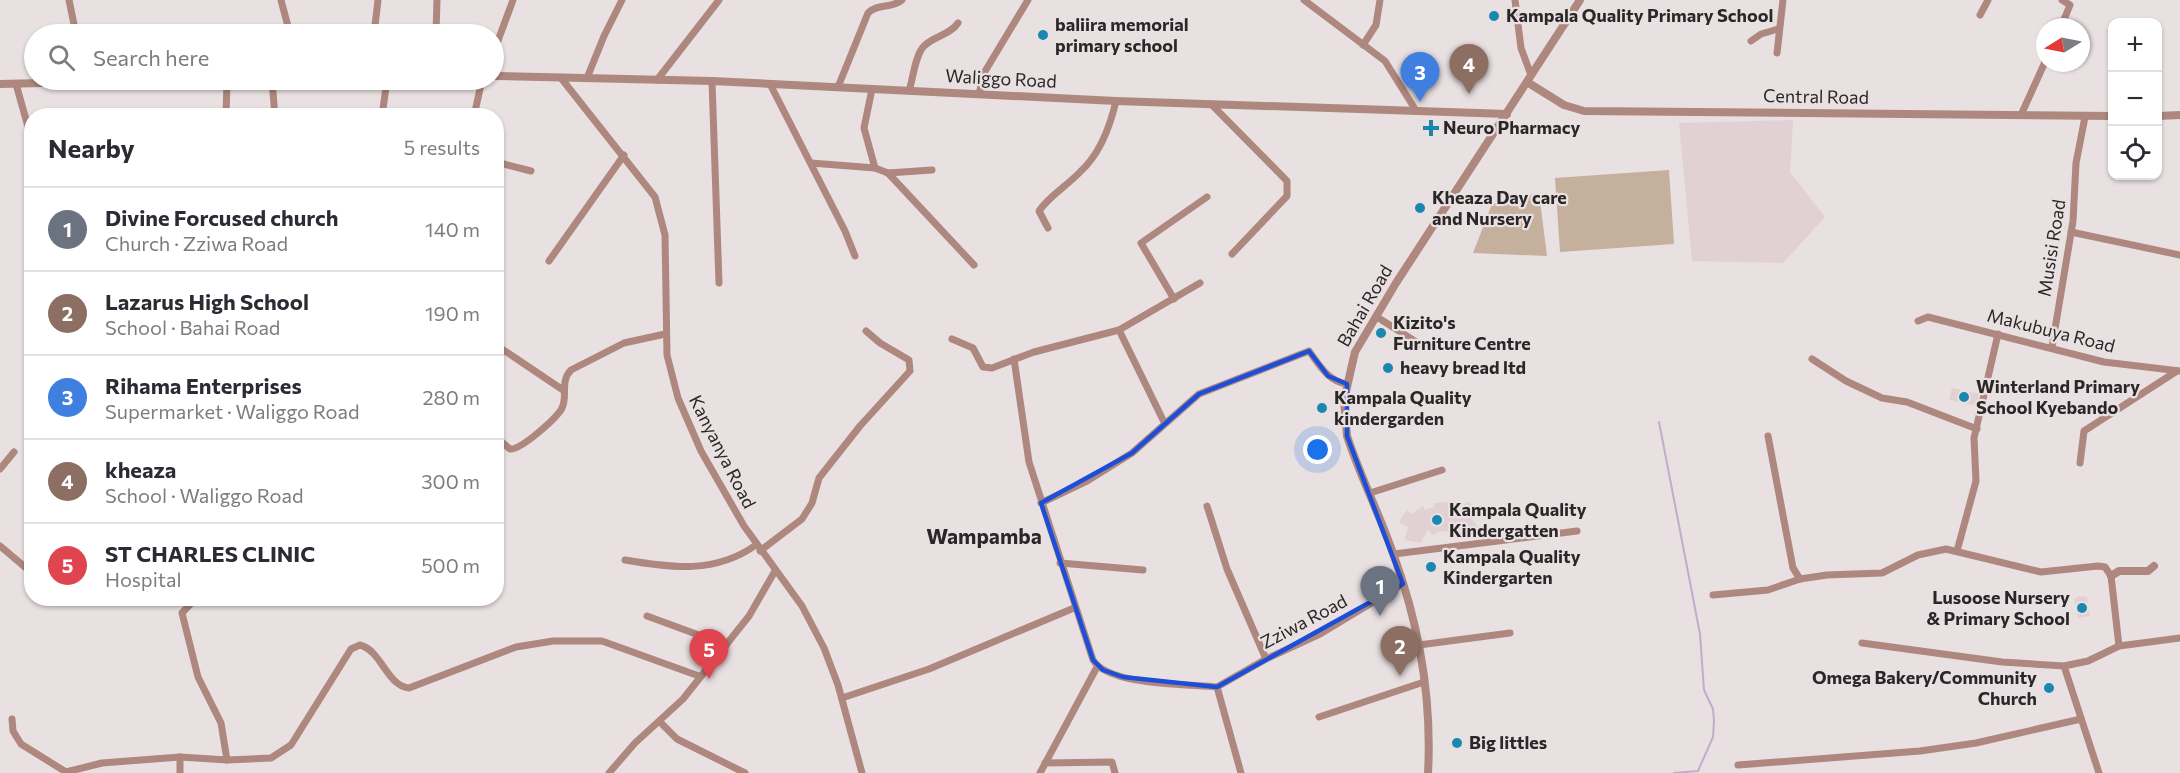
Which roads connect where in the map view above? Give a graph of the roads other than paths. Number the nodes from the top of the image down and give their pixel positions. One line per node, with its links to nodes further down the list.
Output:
1 (69, 0): 20 (street)
2 (281, 0): 21 (street)
3 (378, 0): 22 (street)
4 (437, 0): 23 (street)
5 (513, 0): 24 (street)
6 (622, 0): 32 (street)
7 (719, 0): 34 (street)
8 (902, 0): 40 (street)
9 (1028, 0): 47 (street)
10 (1304, 0): 27 (street)
11 (1380, 0): 27 (street)
12 (1515, 0): 33 (street)
13 (1580, 0): 33 (street, Bahai Road)
14 (1783, 0): 25 (street)
15 (1988, 0): 17 (street)
16 (2062, 0): 18 (street)
17 (1980, 15)
18 (2065, 18)
19 (958, 23): 46 (street)
20 (74, 24)
21 (287, 24)
22 (375, 24)
23 (436, 24)
24 (504, 24)
25 (1778, 29): 26 (street); 28 (street)
26 (1751, 41)
27 (1363, 45): 54 (street)
28 (1777, 53)
29 (2040, 72): 57 (street)
30 (504, 76): 31 (street, Waliggo Road)
31 (561, 78): 32 (street, Waliggo Road); 62 (street, Kanyanya Road)
32 (587, 78): 34 (street, Waliggo Road)
33 (1529, 79): 56 (street, Bahai Road); 57 (street, Central Road)
34 (657, 80): 35 (street, Waliggo Road)
35 (711, 81): 39 (street, Waliggo Road); 77 (street)
36 (0, 84): 37 (street)
37 (16, 84): 38 (street); 55 (street)
38 (24, 84)
39 (770, 84): 40 (street, Waliggo Road); 63 (street)
40 (838, 87): 41 (street, Waliggo Road)
41 (872, 89): 46 (street, Waliggo Road); 65 (street)
42 (227, 90): 50 (street)
43 (273, 90): 51 (street)
44 (386, 90): 52 (street)
45 (480, 90): 53 (street)
46 (909, 91): 47 (street, Waliggo Road)
47 (979, 94): 48 (street, Waliggo Road)
48 (1116, 101): 49 (street, Waliggo Road); 70 (street)
49 (1211, 104): 54 (street, Waliggo Road); 72 (street)
50 (226, 108)
51 (274, 108)
52 (383, 108)
53 (476, 108)
54 (1415, 109): 56 (street, Waliggo Road)
55 (24, 112)
56 (1507, 114): 80 (street, Bahai Road)
57 (2021, 115): 61 (street, Central Road)
58 (2180, 115): 60 (street)
59 (2108, 116): 61 (street, Central Road)
60 (2162, 116)
61 (2085, 117): 71 (street, Musisi Road)
62 (624, 154): 75 (street); 84 (street, Kanyanya Road)
63 (811, 163): 65 (street); 74 (street)
64 (504, 164): 67 (street)
65 (875, 168): 68 (street)
66 (932, 170): 68 (street)
67 (531, 171)
68 (888, 173): 76 (street)
69 (1207, 197): 79 (street)
70 (1048, 228)
71 (2071, 232): 73 (street); 88 (street, Musisi Road)
72 (1232, 254)
73 (2180, 255)
74 (855, 256)
75 (549, 261)
76 (974, 265)
77 (719, 283)
78 (1200, 284): 79 (street)
79 (1174, 298): 82 (street)
80 (1377, 316): 87 (street); 93 (street, Bahai Road)
81 (1917, 321): 85 (street, Makubuya Road)
82 (1119, 330): 91 (street); 95 (street)
83 (866, 331): 108 (street)
84 (664, 334): 94 (street); 108 (street, Kanyanya Road)
85 (1998, 334): 88 (street, Makubuya Road); 96 (street)
86 (952, 339): 91 (street)
87 (1424, 347)
88 (2052, 347): 92 (street, Makubuya Road)
89 (504, 350): 94 (street)
90 (1812, 359): 96 (street)
91 (1014, 360): 104 (street)
92 (2179, 371): 100 (street)
93 (1347, 384): 95 (street); 103 (street, Bahai Road)
94 (563, 390): 98 (street)
95 (1164, 422): 104 (street)
96 (1977, 429): 109 (street)
97 (1768, 436): 118 (street)
98 (504, 444)
99 (14, 452): 101 (street)
100 (2080, 463)
101 (0, 469)
102 (1442, 470): 103 (street)
103 (1370, 493): 110 (street, Bahai Road)
104 (1041, 503): 112 (street)
105 (1207, 506): 130 (street)
106 (1577, 531): 110 (street)
107 (0, 546): 113 (street)
108 (758, 548): 111 (street); 116 (street, Kanyanya Road)
109 (1957, 551): 117 (street); 118 (street)
110 (1394, 555): 119 (street, Bahai Road)
111 (625, 560)
112 (1060, 563): 115 (street); 122 (street)
113 (24, 566)
114 (2154, 566): 117 (street)
115 (1143, 570)
116 (775, 571): 127 (street); 136 (street, Kanyanya Road)
117 (2111, 576): 129 (street)
118 (1800, 579): 120 (street)
119 (1404, 584): 128 (street, Bahai Road); 130 (street, Zziwa Road)
120 (1713, 595)
121 (189, 606): 142 (street)
122 (1074, 608): 132 (street); 136 (street)
123 (647, 616): 127 (street)
124 (1510, 633): 128 (street)
125 (2180, 638): 129 (street)
126 (1862, 643): 131 (street)
127 (726, 645): 133 (street)
128 (1419, 645): 134 (street, Bahai Road)
129 (2119, 646): 131 (street)
130 (1266, 659): 135 (street, Zziwa Road)
131 (2064, 666): 139 (street)
132 (1097, 667): 135 (street); 143 (street)
133 (699, 676): 140 (street); 142 (street)
134 (1424, 682): 137 (street); 152 (street, Bahai Road)
135 (1217, 687): 151 (street)
136 (842, 698): 148 (street, Kanyanya Road)
137 (1319, 717)
138 (12, 719): 141 (street)
139 (2081, 719): 144 (street); 153 (street)
140 (660, 722): 146 (street); 147 (street)
141 (180, 757): 142 (street); 145 (street)
142 (226, 760)
143 (1045, 763): 149 (street); 150 (street)
144 (1738, 765)
145 (180, 773)
146 (609, 773)
147 (745, 773)
148 (862, 773)
149 (1040, 773)
150 (1115, 773)
151 (1241, 773)
152 (1428, 773)
153 (2099, 773)

